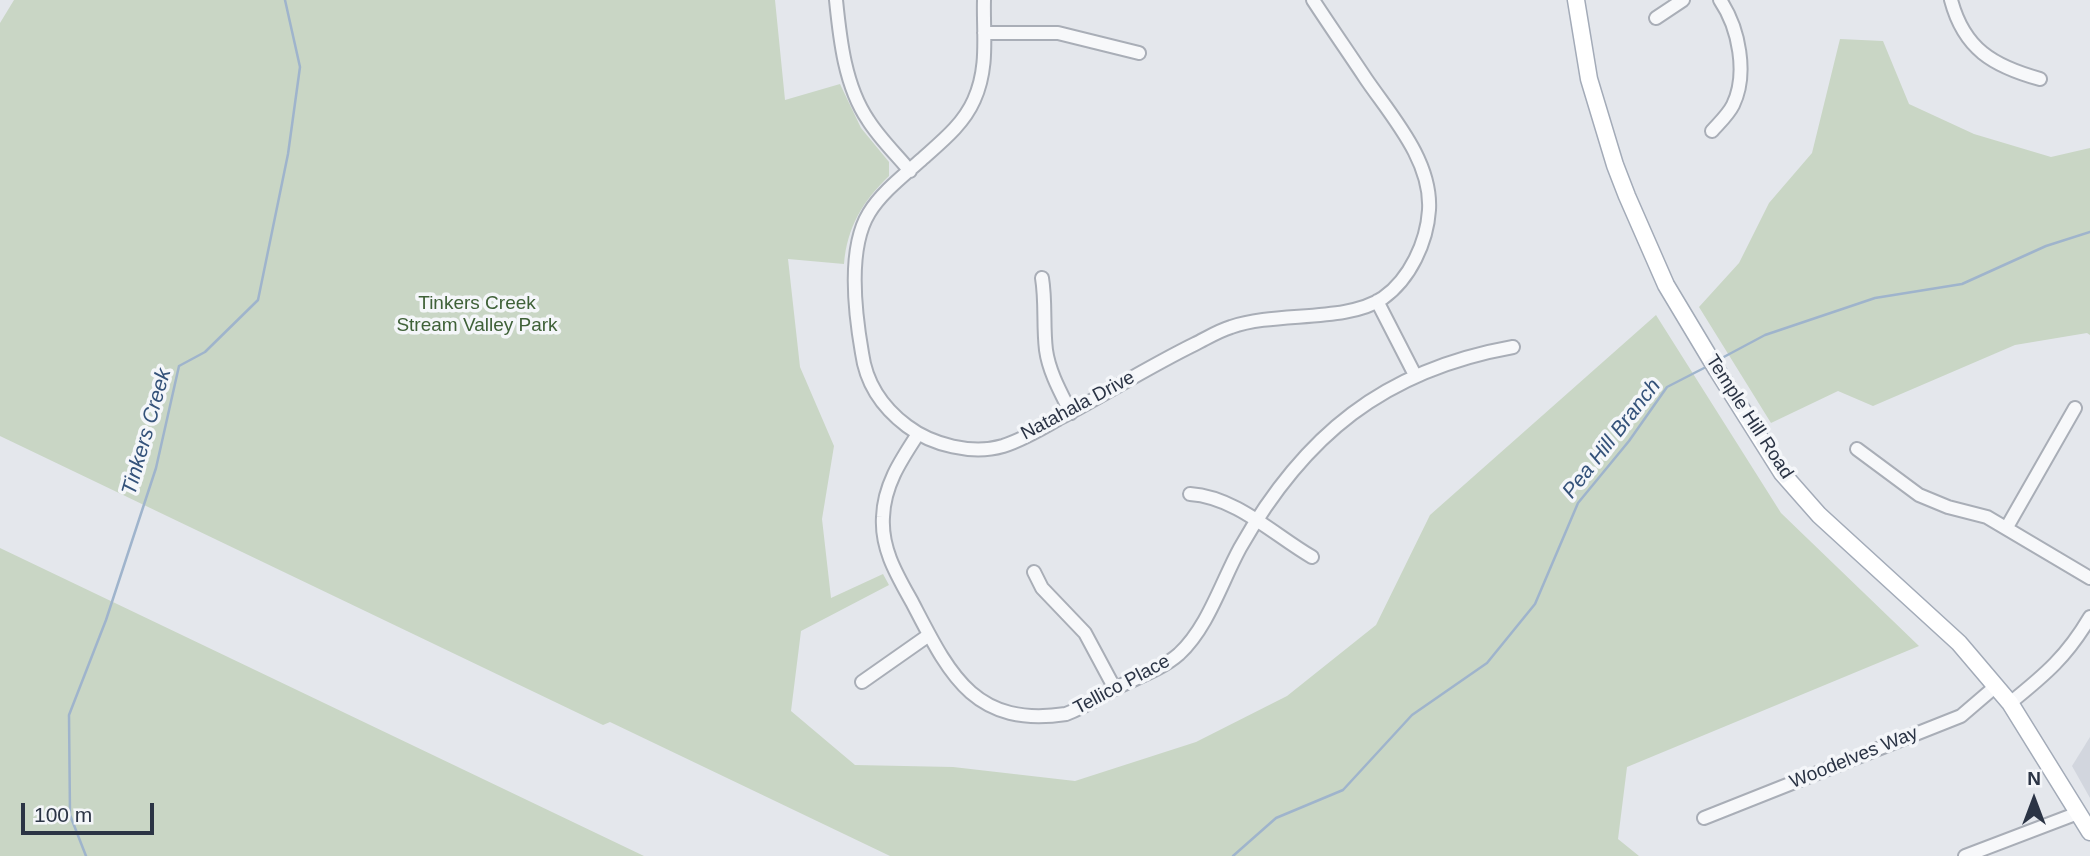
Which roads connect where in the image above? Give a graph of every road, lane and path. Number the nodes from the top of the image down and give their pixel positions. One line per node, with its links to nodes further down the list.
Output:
1 (836, 0): 13 (street)
2 (984, 0): 9 (street, Natahala Drive)
3 (1313, 0): 15 (street, Natahala Drive)
4 (1576, 0): 31 (main road, Temple Hill Road)
5 (1683, 0): 8 (street)
6 (1720, 0): 12 (street)
7 (1951, 0): 11 (street)
8 (1656, 18)
9 (984, 33): 10 (street); 13 (street, Natahala Drive)
10 (1139, 53)
11 (2039, 79)
12 (1712, 131)
13 (910, 170): 20 (street, Natahala Drive)
14 (1042, 278): 19 (street)
15 (1377, 301): 17 (street); 19 (street, Natahala Drive)
16 (1513, 346): 17 (street, Tellico Place)
17 (1415, 375): 23 (street, Tellico Place)
18 (2075, 408): 24 (street)
19 (1070, 413): 20 (street, Natahala Drive)
20 (918, 434): 29 (street, Tellico Place)
21 (1857, 449): 24 (street)
22 (1190, 494): 23 (street)
23 (1256, 521): 25 (street); 32 (street, Tellico Place)
24 (2007, 527): 27 (street)
25 (1312, 557)
26 (1034, 572): 32 (street)
27 (2090, 578)
28 (2090, 617): 33 (street)
29 (929, 635): 30 (street); 32 (street, Tellico Place)
30 (862, 682)
31 (1996, 686): 33 (main road, Temple Hill Road); 35 (street, Woodelves Way)
32 (1115, 689)
33 (2010, 703): 34 (main road, Temple Hill Road)
34 (2078, 813): 36 (main road, Temple Hill Road); 37 (street)
35 (1704, 818)
36 (2090, 832)
37 (1965, 856)

